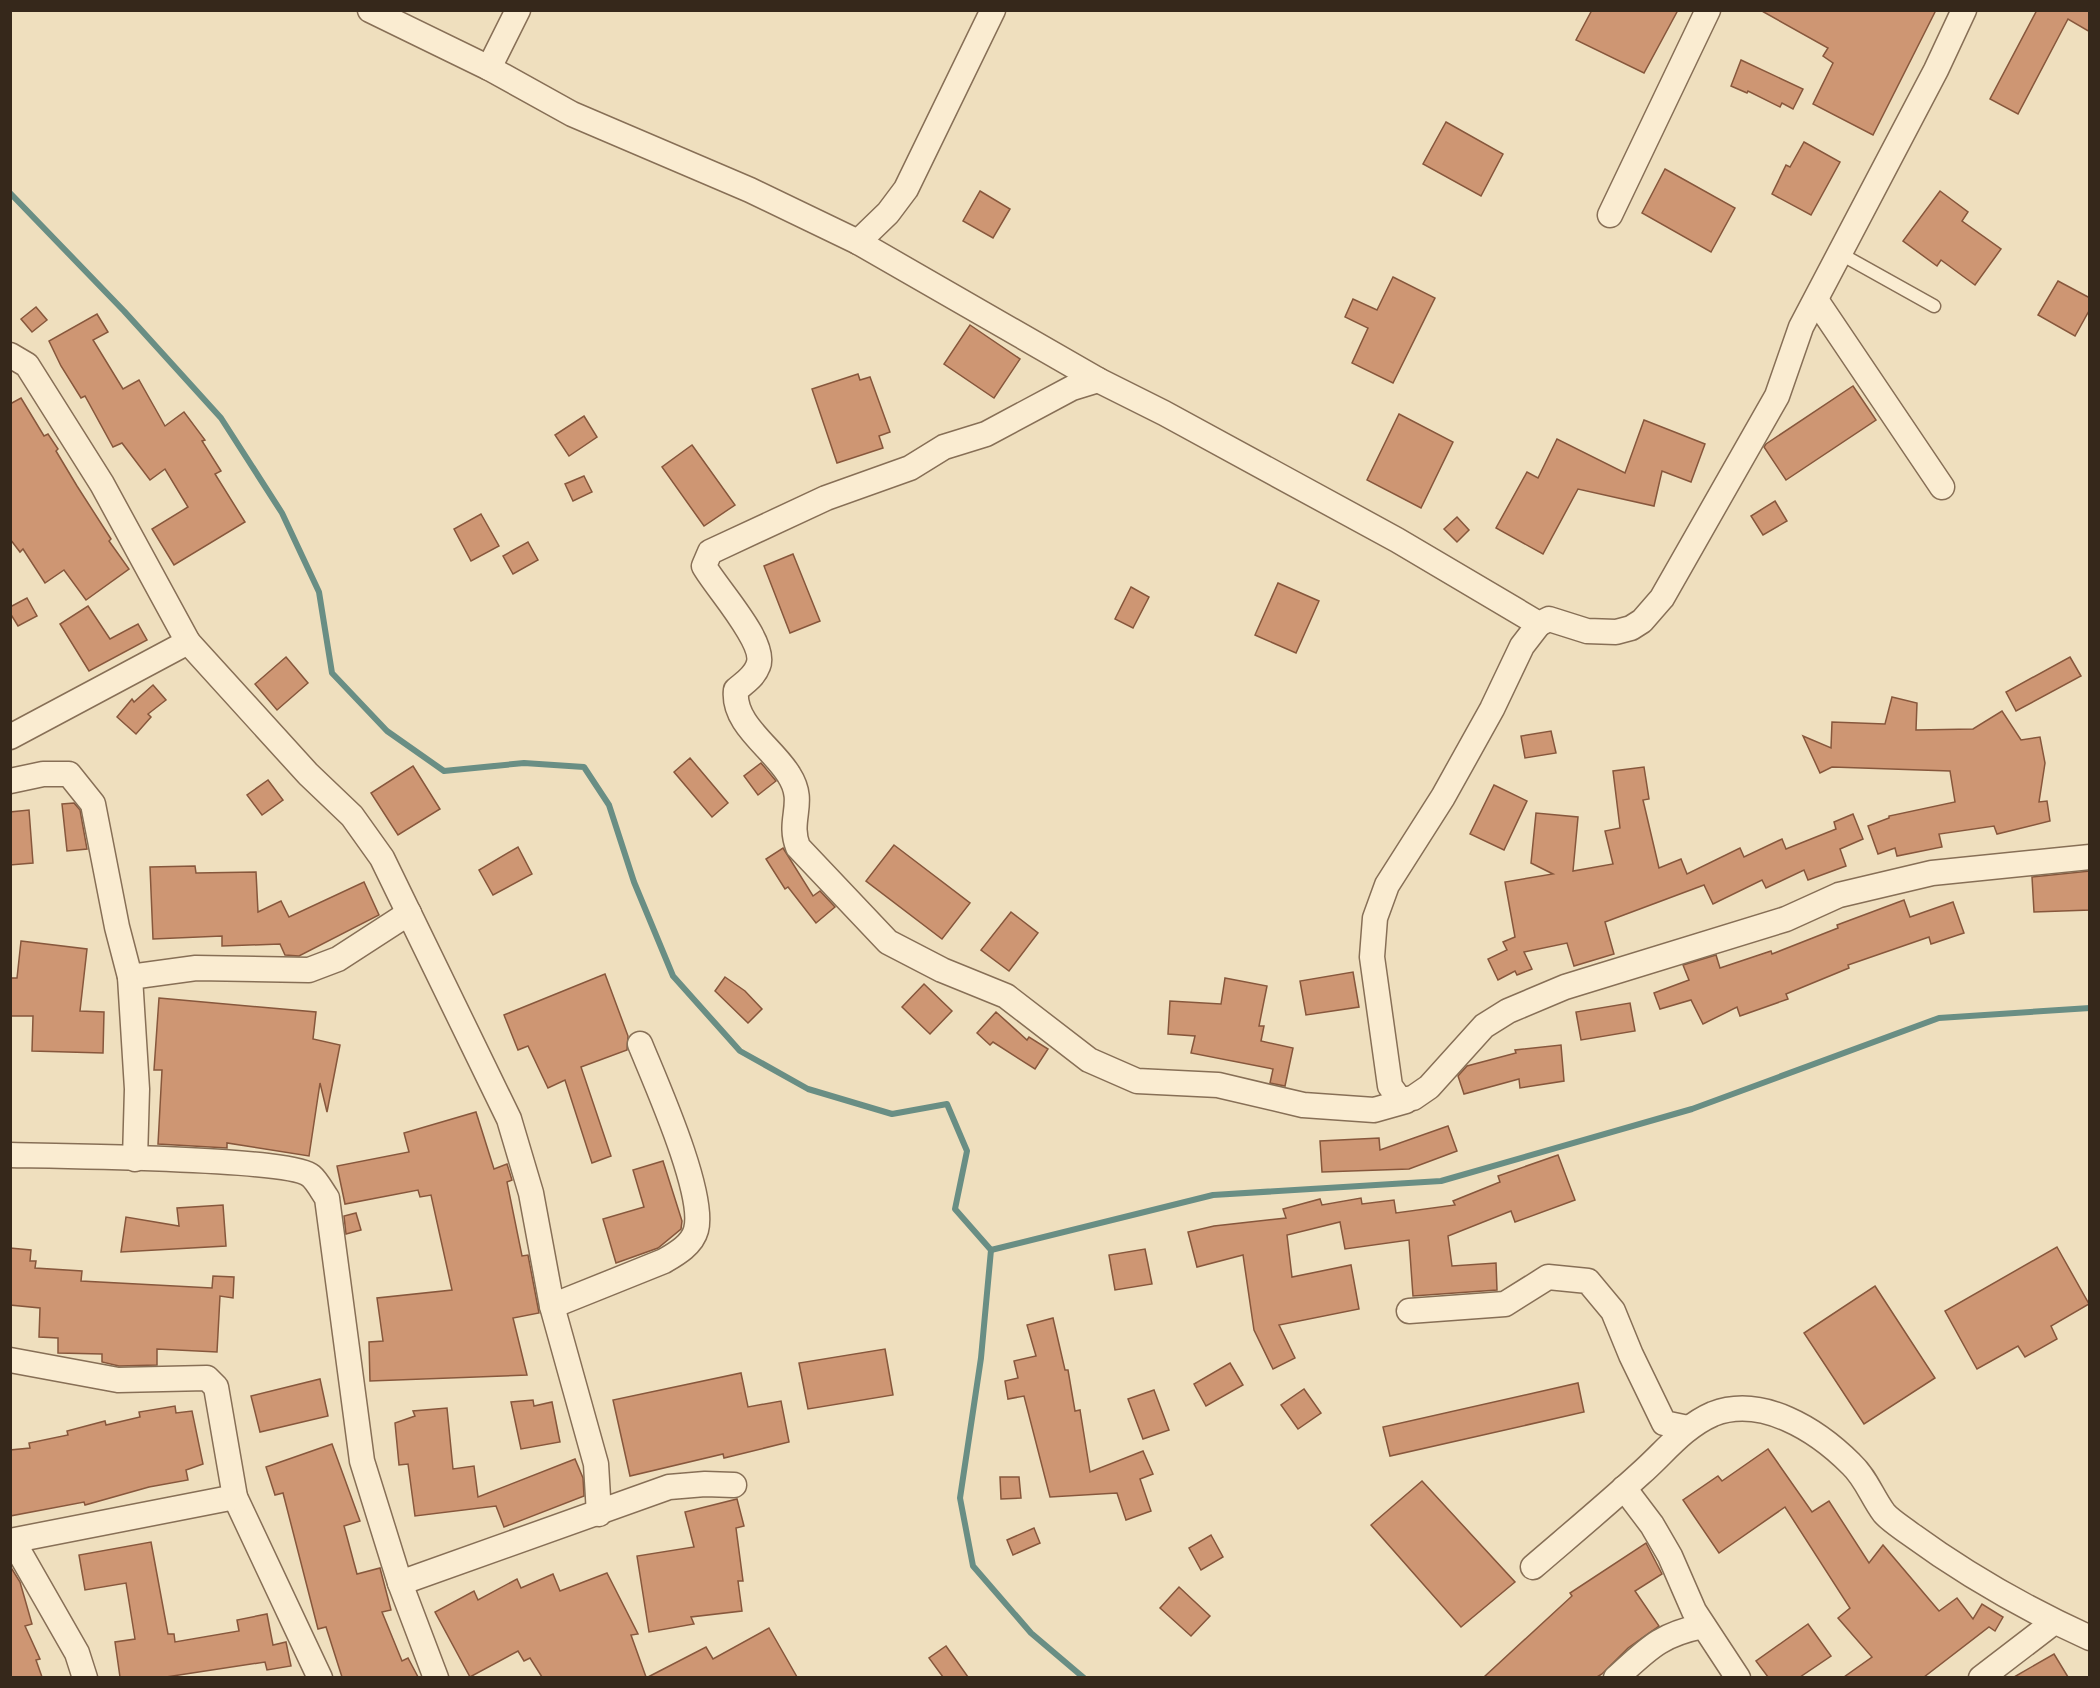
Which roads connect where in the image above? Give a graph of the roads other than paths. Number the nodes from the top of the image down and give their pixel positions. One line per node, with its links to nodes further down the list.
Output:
1 (370, 10): 6 (street)
2 (518, 10): 6 (street)
3 (993, 10): 8 (street)
4 (1707, 10): 7 (street)
5 (1964, 10): 9 (street)
6 (489, 68): 8 (street)
7 (1610, 215)
8 (858, 242): 13 (street)
9 (1839, 253): 10 (street); 11 (lane)
10 (1816, 300): 14 (street); 15 (street)
11 (1935, 306)
12 (10, 355): 16 (street)
13 (1098, 380): 15 (street); 23 (street)
14 (1942, 487)
15 (1539, 624): 23 (street)
16 (188, 642): 17 (street); 20 (street)
17 (10, 737)
18 (10, 781): 21 (street)
19 (2090, 857): 23 (street)
20 (409, 913): 21 (street); 26 (street)
21 (130, 977): 25 (street)
22 (640, 1044): 26 (street)
23 (1406, 1101)
24 (10, 1155): 25 (street)
25 (135, 1159): 36 (street)
26 (552, 1306): 33 (street)
27 (1409, 1311): 29 (street)
28 (10, 1360): 32 (street)
29 (1688, 1428): 31 (street); 37 (street)
30 (734, 1485): 33 (street)
31 (1624, 1488): 35 (street); 38 (street)
32 (235, 1497): 34 (street); 41 (street)
33 (599, 1514): 36 (street)
34 (12, 1541): 40 (street)
35 (1533, 1567)
36 (400, 1583): 42 (street)
37 (2054, 1622): 39 (street); 45 (street)
38 (1703, 1626): 43 (street); 44 (street)
39 (2090, 1638)
40 (85, 1677)
41 (320, 1677)
42 (436, 1677)
43 (1616, 1677)
44 (1738, 1677)
45 (1982, 1677)

